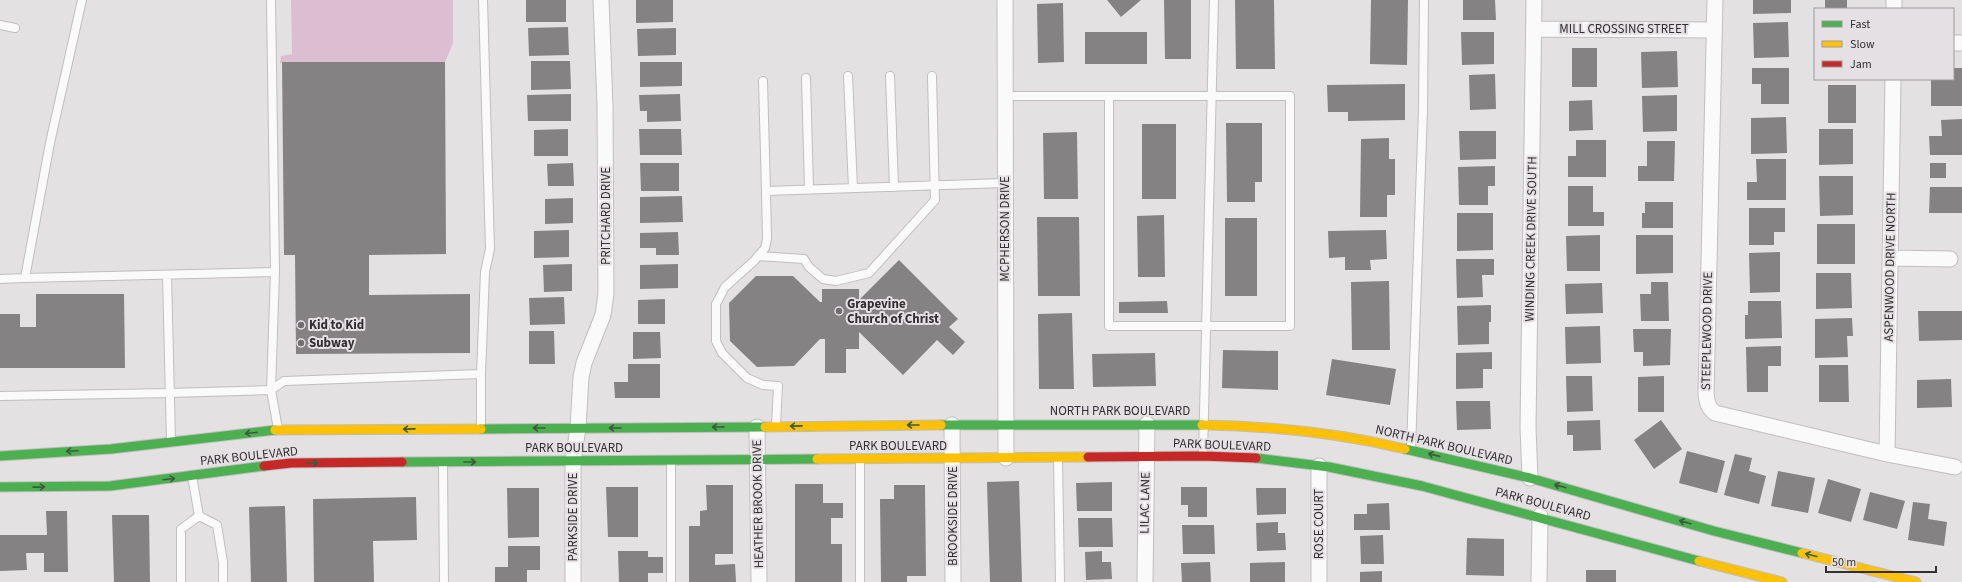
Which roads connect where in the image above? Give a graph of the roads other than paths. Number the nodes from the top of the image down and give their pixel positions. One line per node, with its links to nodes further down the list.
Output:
1 (82, 0): 35 (lane)
2 (271, 0): 32 (lane)
3 (483, 0): 37 (lane)
4 (601, 0): 48 (street, PRITCHARD DRIVE)
5 (1005, 0): 20 (street, MCPHERSON DRIVE)
6 (1214, 0): 22 (lane)
7 (1424, 0): 51 (lane)
8 (1534, 0): 12 (street, WINDING CREEK DRIVE SOUTH)
9 (1715, 0): 13 (street, STEEPLEWOOD DRIVE)
10 (0, 25): 11 (lane)
11 (15, 28)
12 (1534, 29): 13 (street, MILL CROSSING STREET); 67 (street, WINDING CREEK DRIVE SOUTH)
13 (1714, 30): 52 (street, STEEPLEWOOD DRIVE)
14 (848, 76): 26 (lane)
15 (890, 76): 25 (lane)
16 (932, 76): 24 (lane)
17 (806, 78): 27 (lane)
18 (1893, 80): 30 (street, ASPENWOOD DRIVE NORTH)
19 (763, 81): 28 (lane)
20 (1005, 96): 21 (lane); 23 (street, MCPHERSON DRIVE)
21 (1109, 96): 22 (lane); 36 (lane)
22 (1211, 96): 36 (lane); 36 (lane)
23 (1005, 183): 24 (lane); 44 (street, MCPHERSON DRIVE)
24 (935, 185): 25 (lane); 29 (lane)
25 (894, 187): 26 (lane)
26 (852, 188): 27 (lane)
27 (809, 189): 28 (lane)
28 (766, 191): 29 (lane)
29 (758, 256): 45 (lane)
30 (1891, 258): 31 (street); 52 (street, ASPENWOOD DRIVE NORTH)
31 (1950, 259)
32 (275, 272): 33 (lane); 38 (lane)
33 (167, 275): 35 (lane); 39 (lane)
34 (0, 278): 35 (lane)
35 (25, 278)
36 (1206, 326): 42 (lane)
37 (481, 374): 38 (lane); 47 (lane)
38 (271, 390): 39 (lane); 49 (lane)
39 (170, 394): 40 (lane); 50 (lane)
40 (0, 396)
41 (1147, 424): 42 (main road, NORTH PARK BOULEVARD); 44 (main road, NORTH PARK BOULEVARD); 56 (street, LILAC LANE)
42 (1203, 424): 51 (main road, NORTH PARK BOULEVARD); 54 (lane)
43 (952, 425): 44 (main road, NORTH PARK BOULEVARD); 45 (main road, PARK BOULEVARD, one-way to 45); 57 (street, BROOKSIDE DRIVE)
44 (1006, 425): 58 (street, MCPHERSON DRIVE)
45 (776, 426): 46 (main road, PARK BOULEVARD)
46 (757, 427): 48 (main road, PARK BOULEVARD, one-way to 48); 61 (street, HEATHER BROOK DRIVE)
47 (481, 428): 48 (main road, PARK BOULEVARD, one-way to 47); 49 (main road, PARK BOULEVARD, one-way to 49)
48 (578, 428): 62 (street, PARKSIDE DRIVE)
49 (278, 434): 50 (main road, PARK BOULEVARD, one-way to 50)
50 (171, 443): 53 (main road, PARK BOULEVARD, one-way to 53)
51 (1411, 450): 67 (main road, NORTH PARK BOULEVARD, one-way to 51)
52 (1887, 454): 65 (street, STEEPLEWOOD DRIVE)
53 (0, 456)
54 (1203, 456): 56 (main road, PARK BOULEVARD); 64 (main road, PARK BOULEVARD)
55 (1058, 457): 56 (main road, PARK BOULEVARD); 58 (main road, PARK BOULEVARD); 79 (lane)
56 (1146, 457): 80 (street, LILAC LANE)
57 (952, 458): 58 (main road, PARK BOULEVARD); 59 (main road, PARK BOULEVARD); 78 (street, BROOKSIDE DRIVE)
58 (1006, 458)
59 (860, 459): 61 (main road, PARK BOULEVARD); 77 (lane)
60 (671, 460): 61 (main road, PARK BOULEVARD); 62 (main road, PARK BOULEVARD); 75 (lane)
61 (758, 460): 76 (street, HEATHER BROOK DRIVE)
62 (573, 461): 63 (main road, PARK BOULEVARD, one-way to 62); 74 (street, PARKSIDE DRIVE)
63 (443, 462): 66 (main road, PARK BOULEVARD, one-way to 63); 73 (lane)
64 (1320, 466): 69 (main road, PARK BOULEVARD); 81 (street, ROSE COURT)
65 (1955, 467)
66 (192, 476): 68 (main road, PARK BOULEVARD, one-way to 66); 70 (lane)
67 (1531, 482): 84 (main road, NORTH PARK BOULEVARD, one-way to 67)
68 (0, 487)
69 (1539, 512): 82 (street); 83 (main road, PARK BOULEVARD)
70 (199, 516): 71 (lane); 72 (lane)
71 (181, 582)
72 (223, 582)
73 (444, 582)
74 (572, 582)
75 (671, 582)
76 (759, 582)
77 (860, 582)
78 (953, 582)
79 (1060, 582)
80 (1144, 582)
81 (1319, 582)
82 (1539, 582)
83 (1782, 582)
84 (1916, 582)

